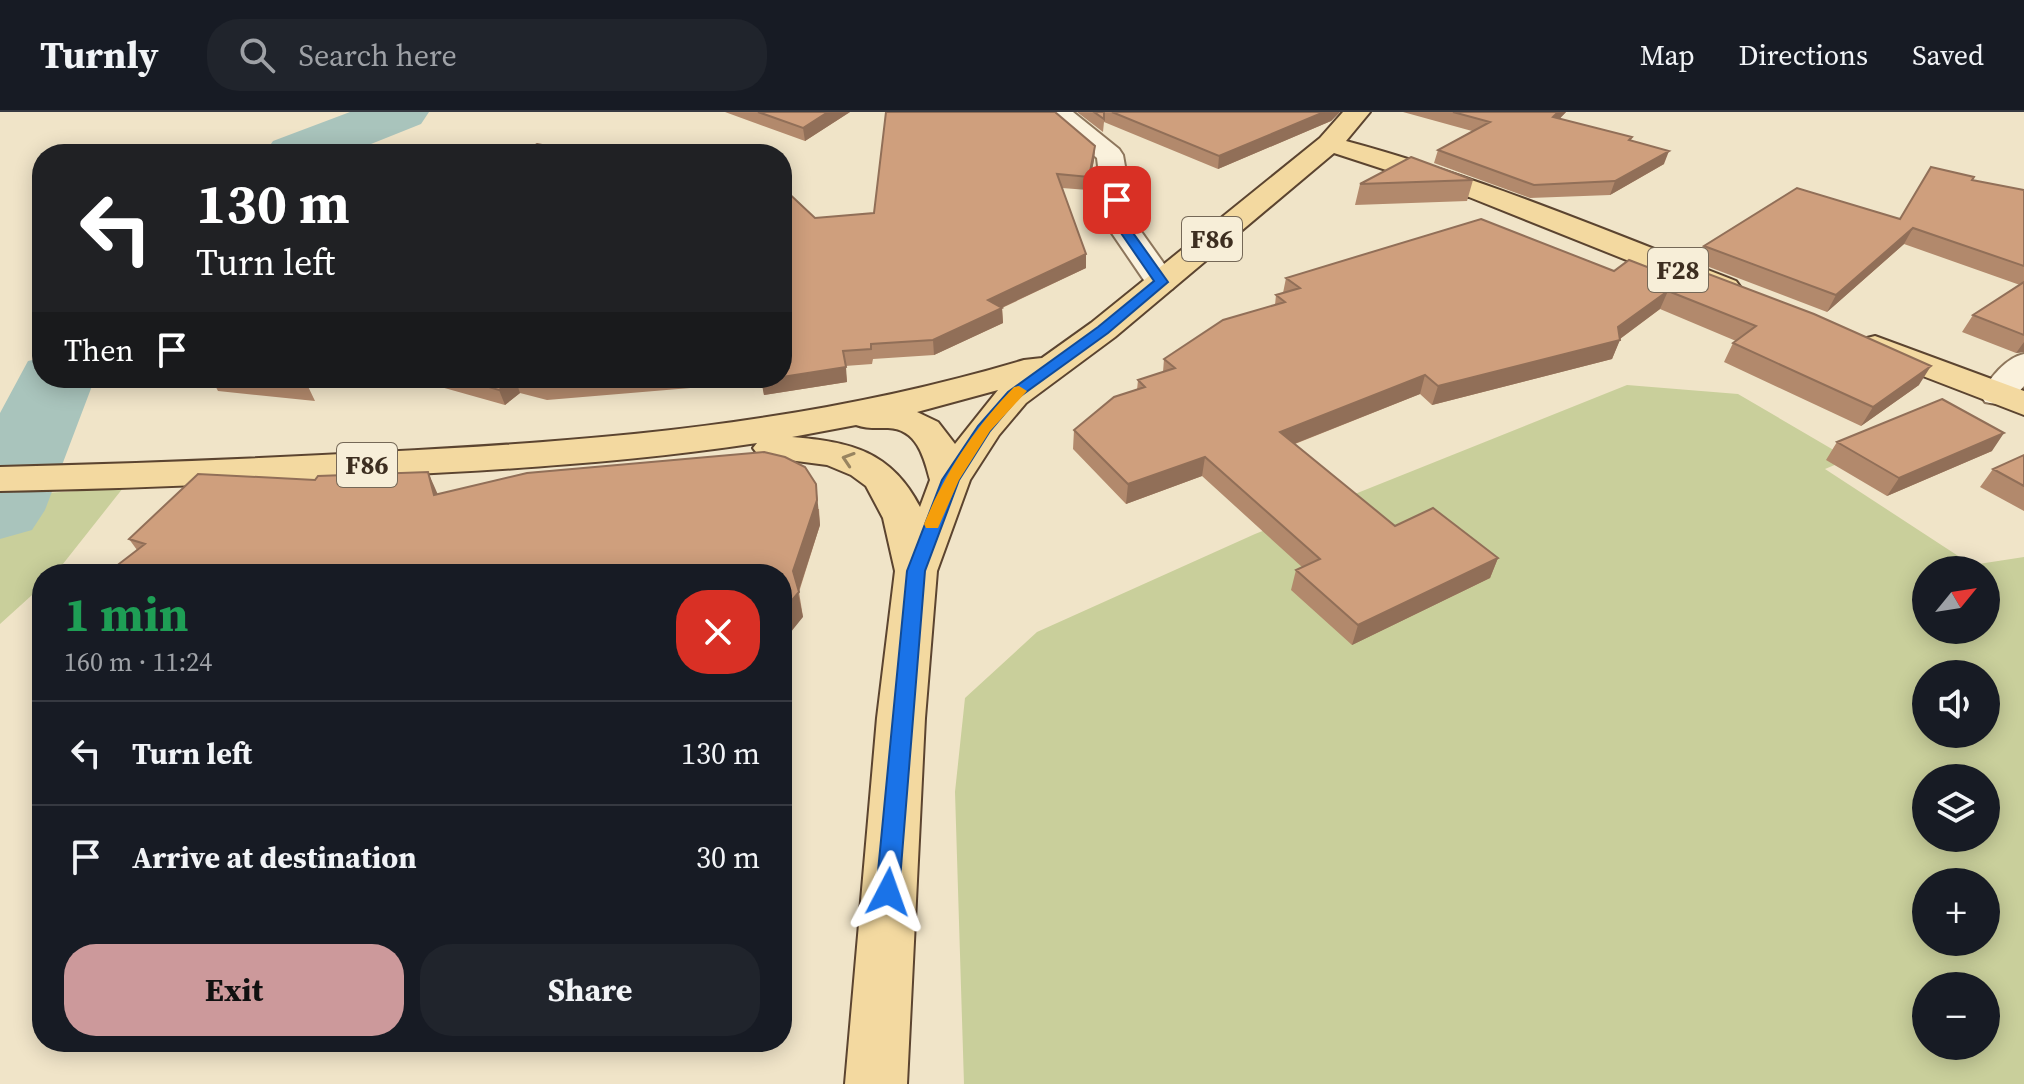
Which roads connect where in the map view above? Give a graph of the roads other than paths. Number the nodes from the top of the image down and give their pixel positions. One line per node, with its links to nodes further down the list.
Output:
1 (1058, 112): 4 (street)
2 (1357, 112): 3 (main road, F86)
3 (1329, 144): 4 (main road, F86); 5 (main road, F28)
4 (1161, 282): 7 (main road, F86)
5 (1746, 296)
6 (1849, 336): 9 (main road)
7 (1061, 359): 10 (main road, F86); 13 (main road)
8 (2024, 364): 9 (street)
9 (2011, 399)
10 (827, 423): 11 (main road, F86); 13 (main road)
11 (665, 444): 12 (main road, F86); 14 (main road, one-way to 11)
12 (0, 479)
13 (950, 480): 14 (main road)
14 (916, 571): 15 (main road)
15 (876, 1084)

